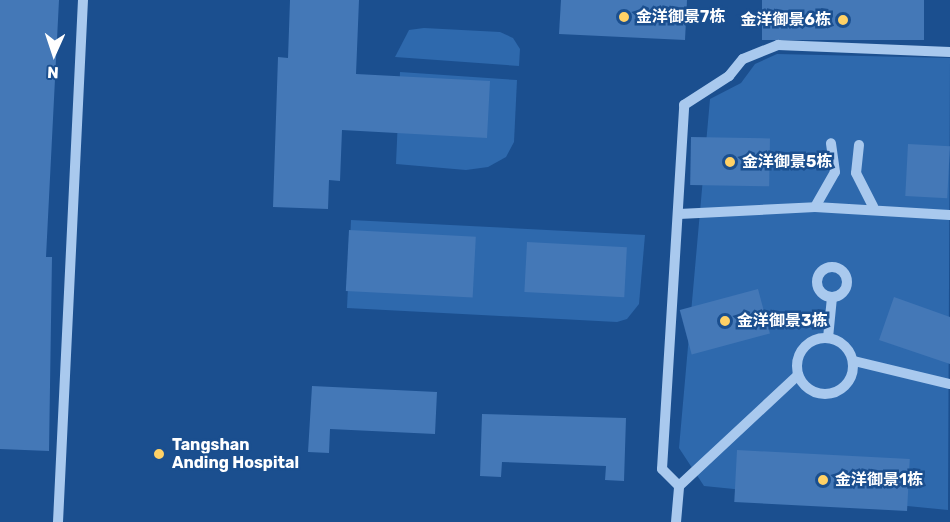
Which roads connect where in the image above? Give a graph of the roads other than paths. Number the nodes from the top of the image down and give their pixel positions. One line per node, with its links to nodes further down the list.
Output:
1 (83, 0): 15 (lane)
2 (950, 52): 7 (lane)
3 (831, 143): 5 (lane)
4 (859, 145): 6 (lane)
5 (815, 207): 6 (lane); 7 (lane)
6 (873, 207): 8 (lane)
7 (679, 214): 14 (lane)
8 (950, 215)
9 (832, 297): 10 (lane)
10 (828, 338): 11 (lane); 12 (lane)
11 (854, 362): 12 (lane); 13 (lane)
12 (798, 375): 14 (lane)
13 (950, 384)
14 (679, 486): 16 (lane)
15 (58, 522)
16 (676, 522)

